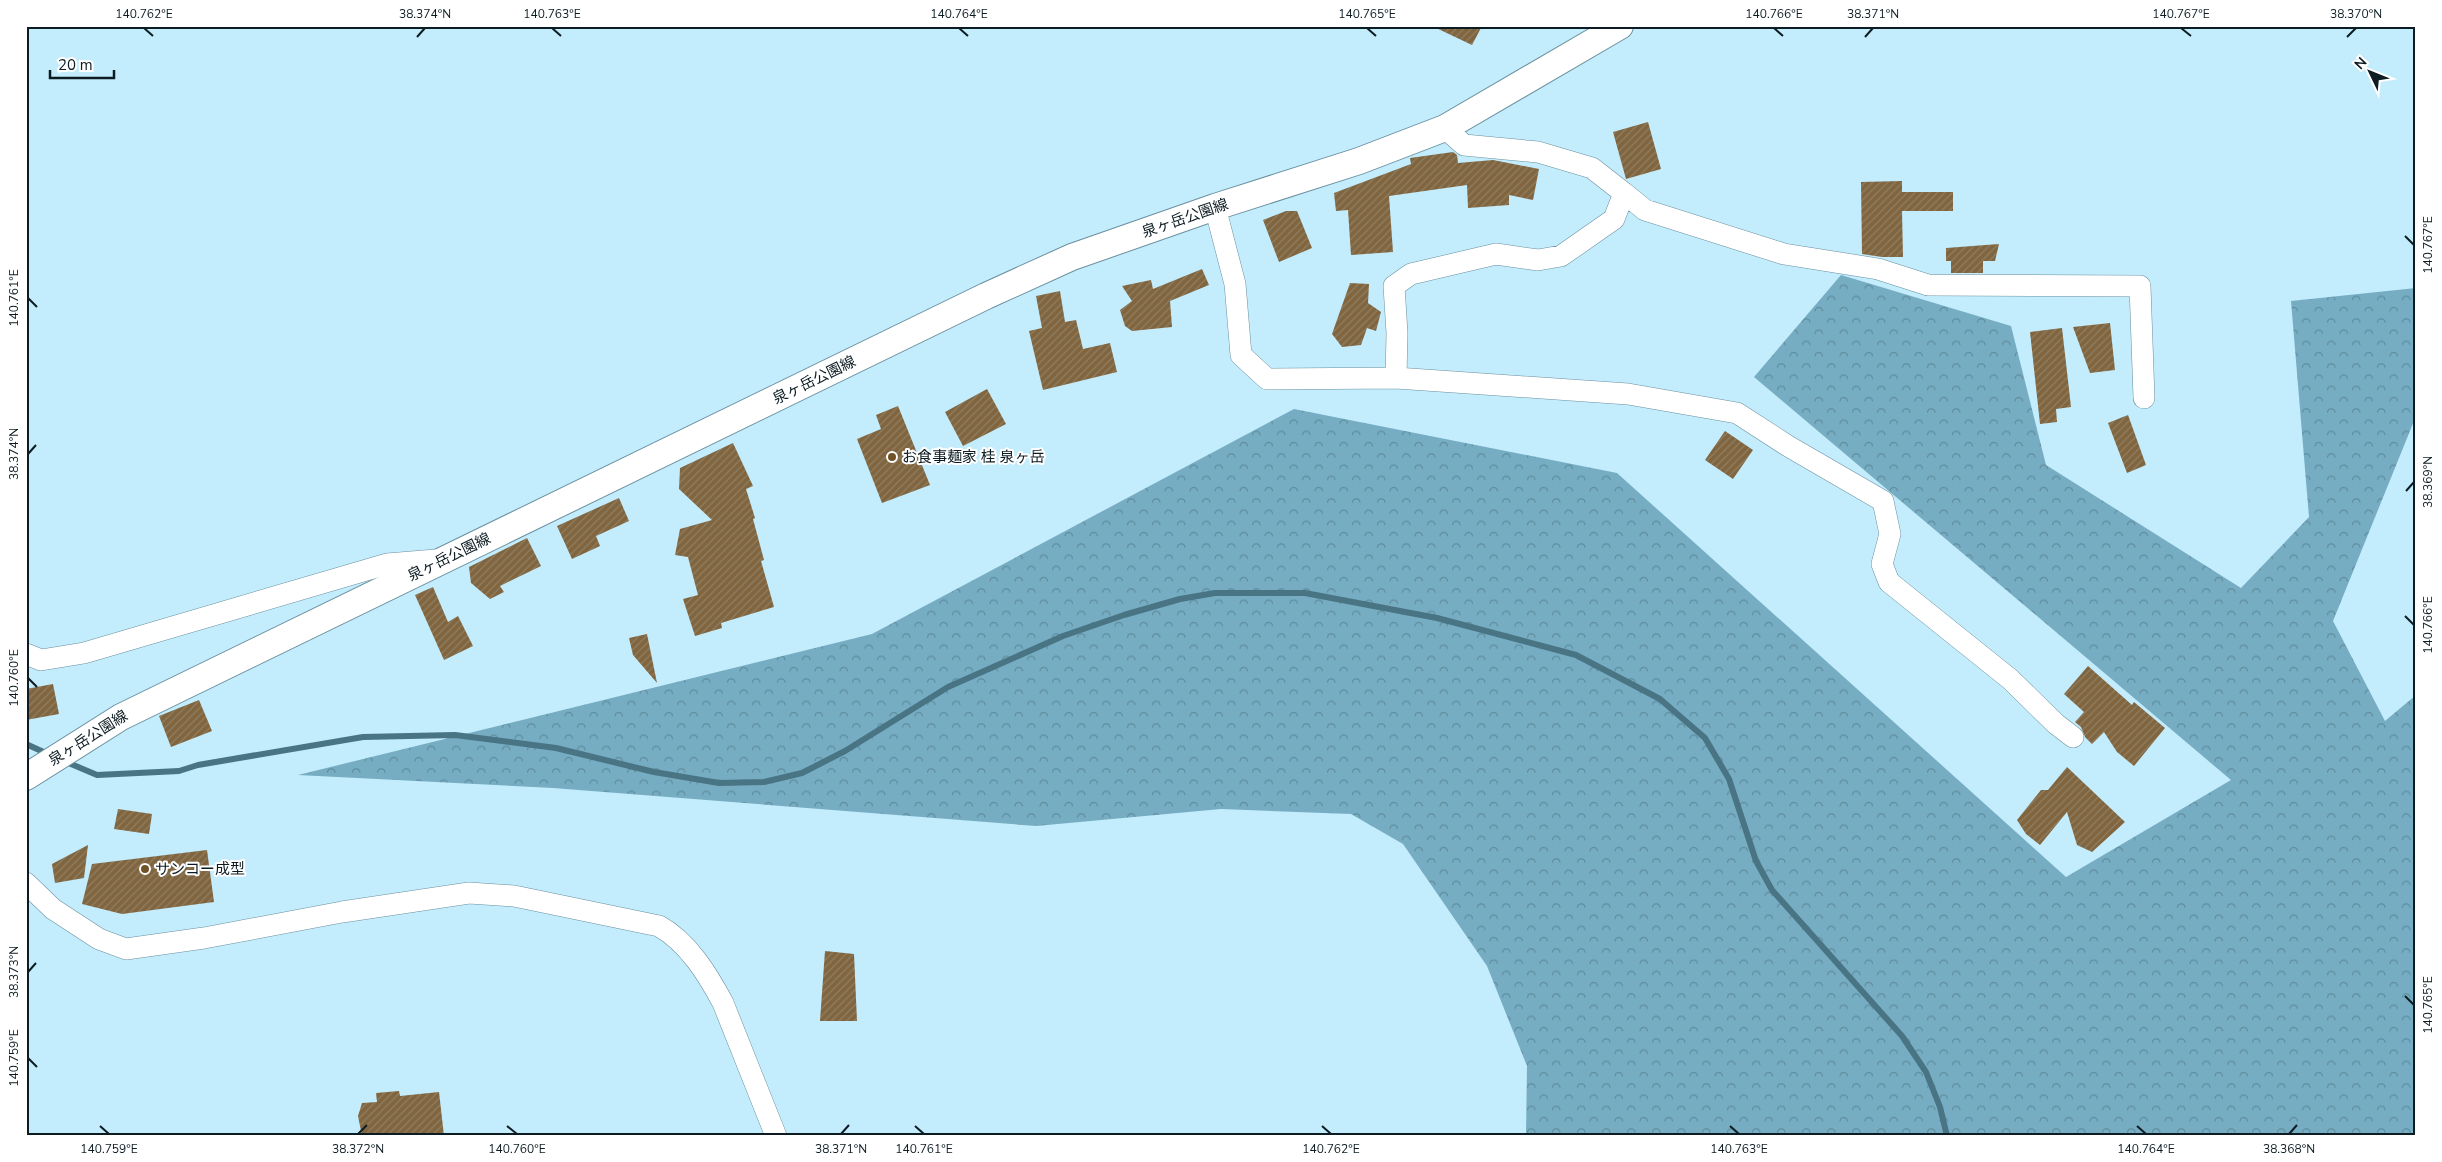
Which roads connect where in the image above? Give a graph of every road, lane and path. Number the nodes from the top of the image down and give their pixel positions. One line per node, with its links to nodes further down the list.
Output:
1 (1620, 26): 2 (main road, 泉ヶ岳公園線)
2 (1445, 128): 3 (street); 4 (main road, 泉ヶ岳公園線)
3 (1624, 193): 5 (street); 6 (street)
4 (1215, 207): 5 (street); 7 (main road, 泉ヶ岳公園線)
5 (1396, 378): 9 (street)
6 (2144, 398)
7 (443, 559): 8 (street); 10 (main road, 泉ヶ岳公園線)
8 (26, 654)
9 (2073, 737)
10 (26, 777)
11 (26, 883): 12 (street)
12 (776, 1136)

